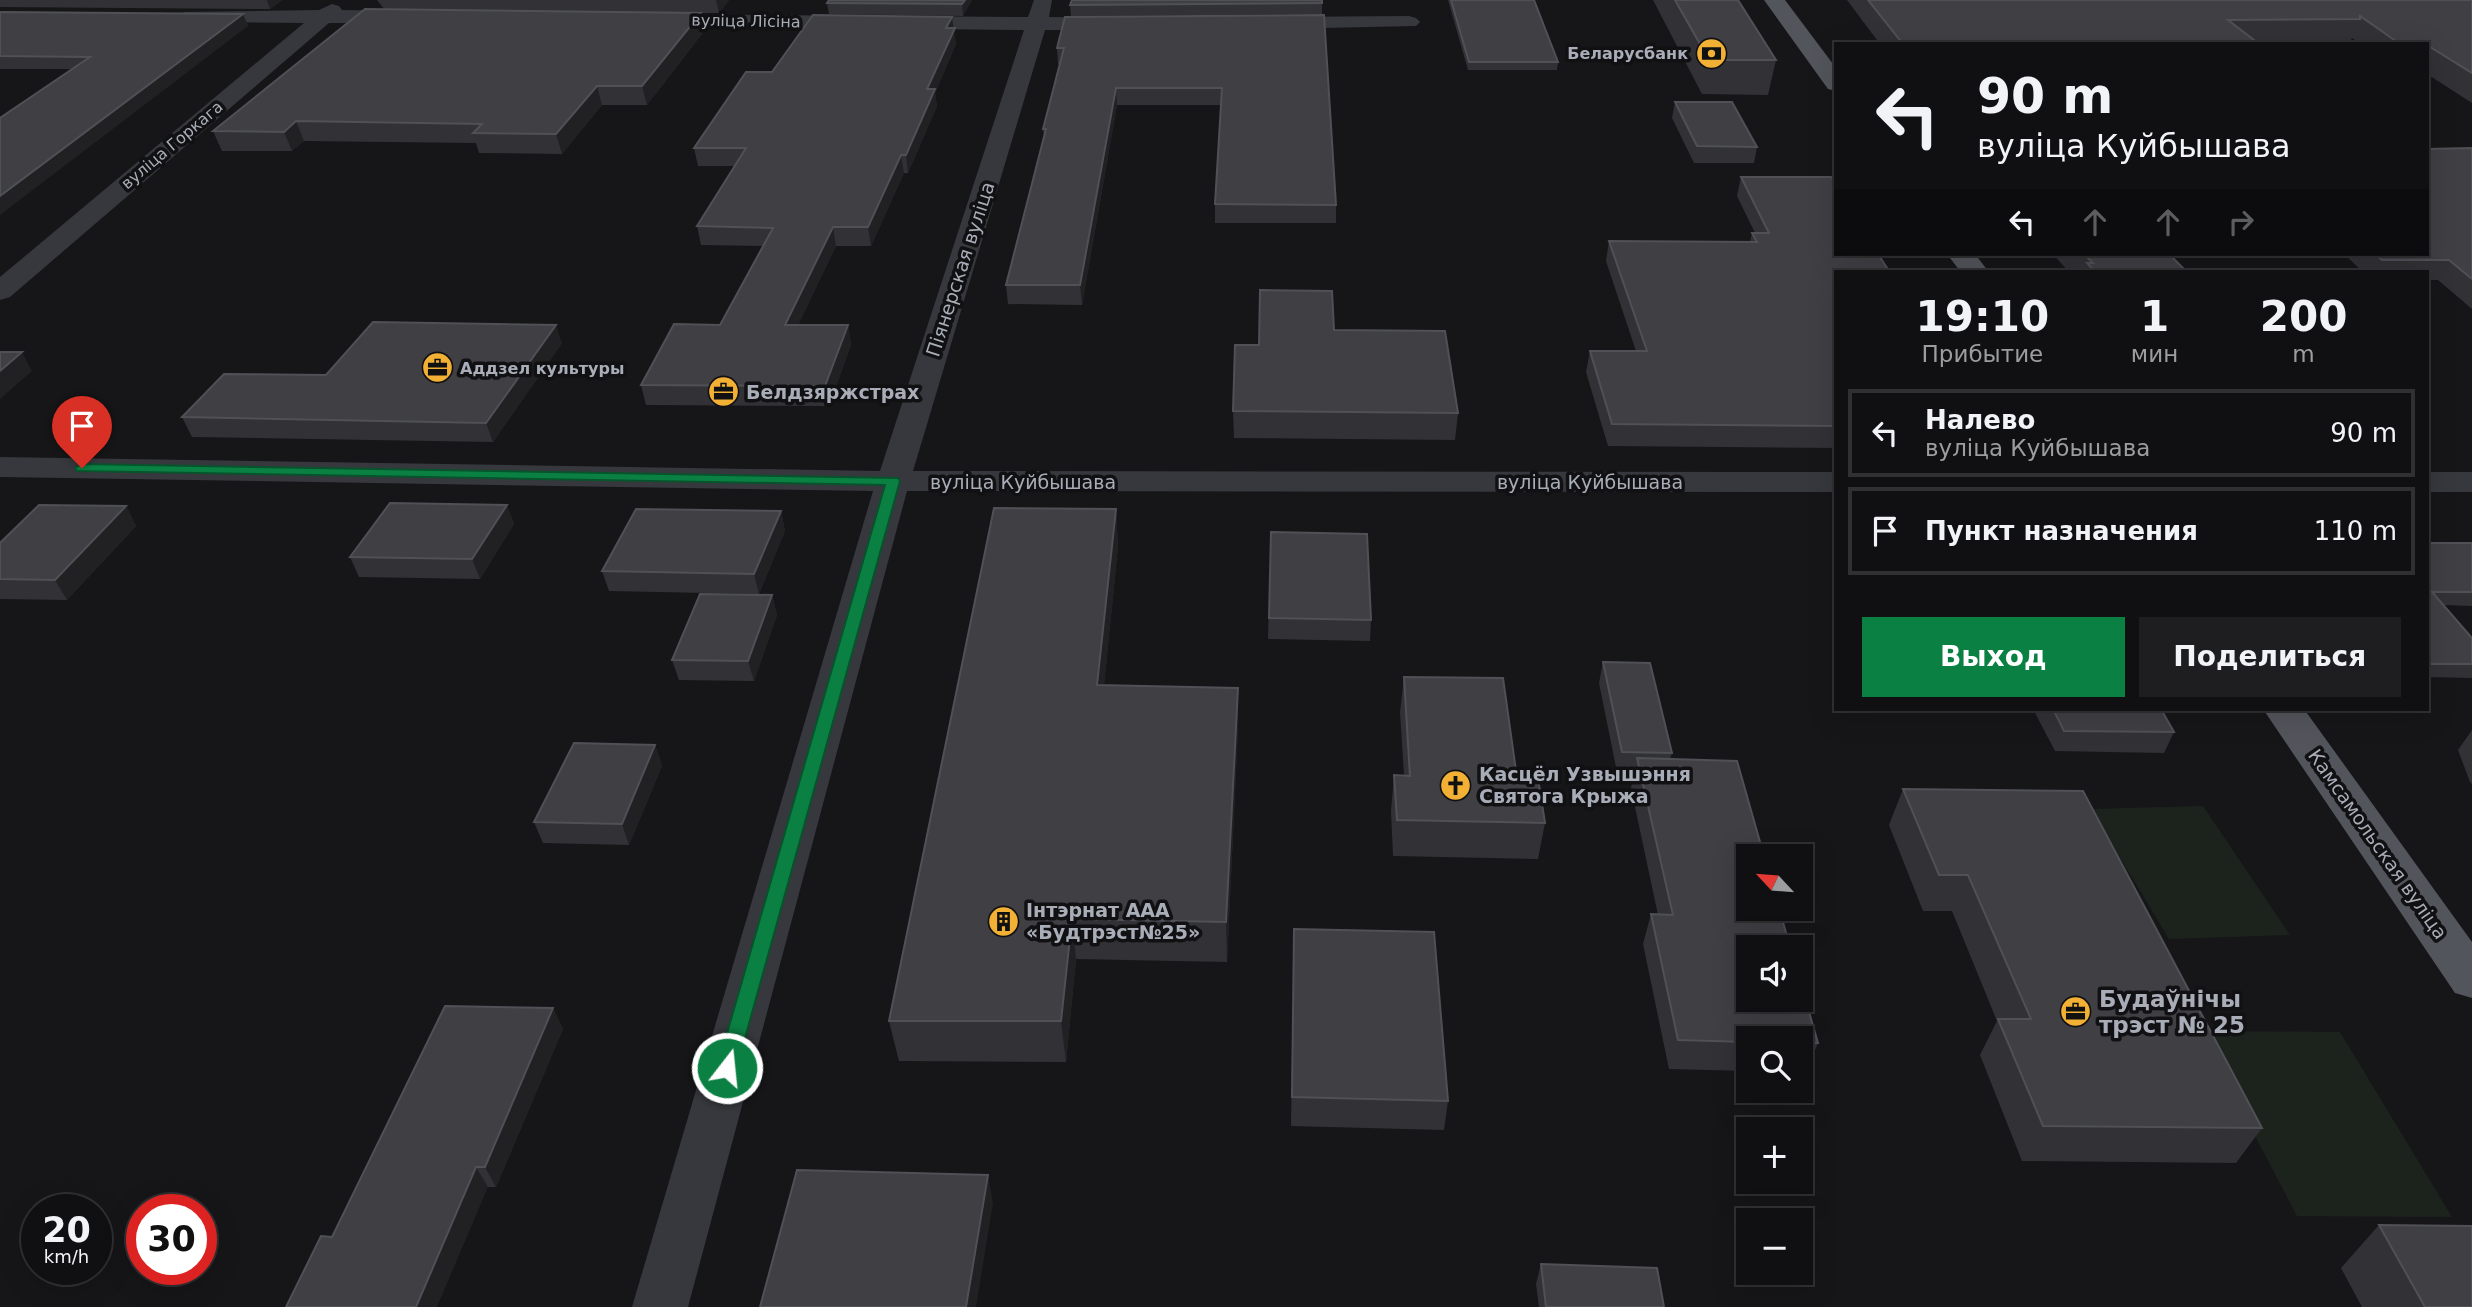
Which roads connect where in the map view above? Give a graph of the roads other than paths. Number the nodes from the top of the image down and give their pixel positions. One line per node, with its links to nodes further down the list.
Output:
1 (344, 0): 5 (street, вуліца Горкага)
2 (1774, 0): 11 (main road)
3 (1040, 12): 7 (street, вуліца Лісіна); 10 (street, вуліца Лісіна); 16 (street, Піянерская вуліца)
4 (174, 16): 5 (street)
5 (324, 16): 6 (street); 14 (street, вуліца Горкага)
6 (432, 18)
7 (624, 20)
8 (1409, 22): 9 (street)
9 (1257, 23)
10 (1133, 24)
11 (1834, 81)
12 (1963, 256): 13 (main road)
13 (1973, 270)
14 (0, 291)
15 (0, 467): 16 (street, вуліца Куйбышава)
16 (893, 481): 17 (street, вуліца Куйбышава); 22 (street, Піянерская вуліца)
17 (1834, 482)
18 (2429, 482): 19 (street)
19 (2472, 482)
20 (2284, 711): 21 (main road, Камсамольская вуліца)
21 (2472, 978)
22 (660, 1307)

